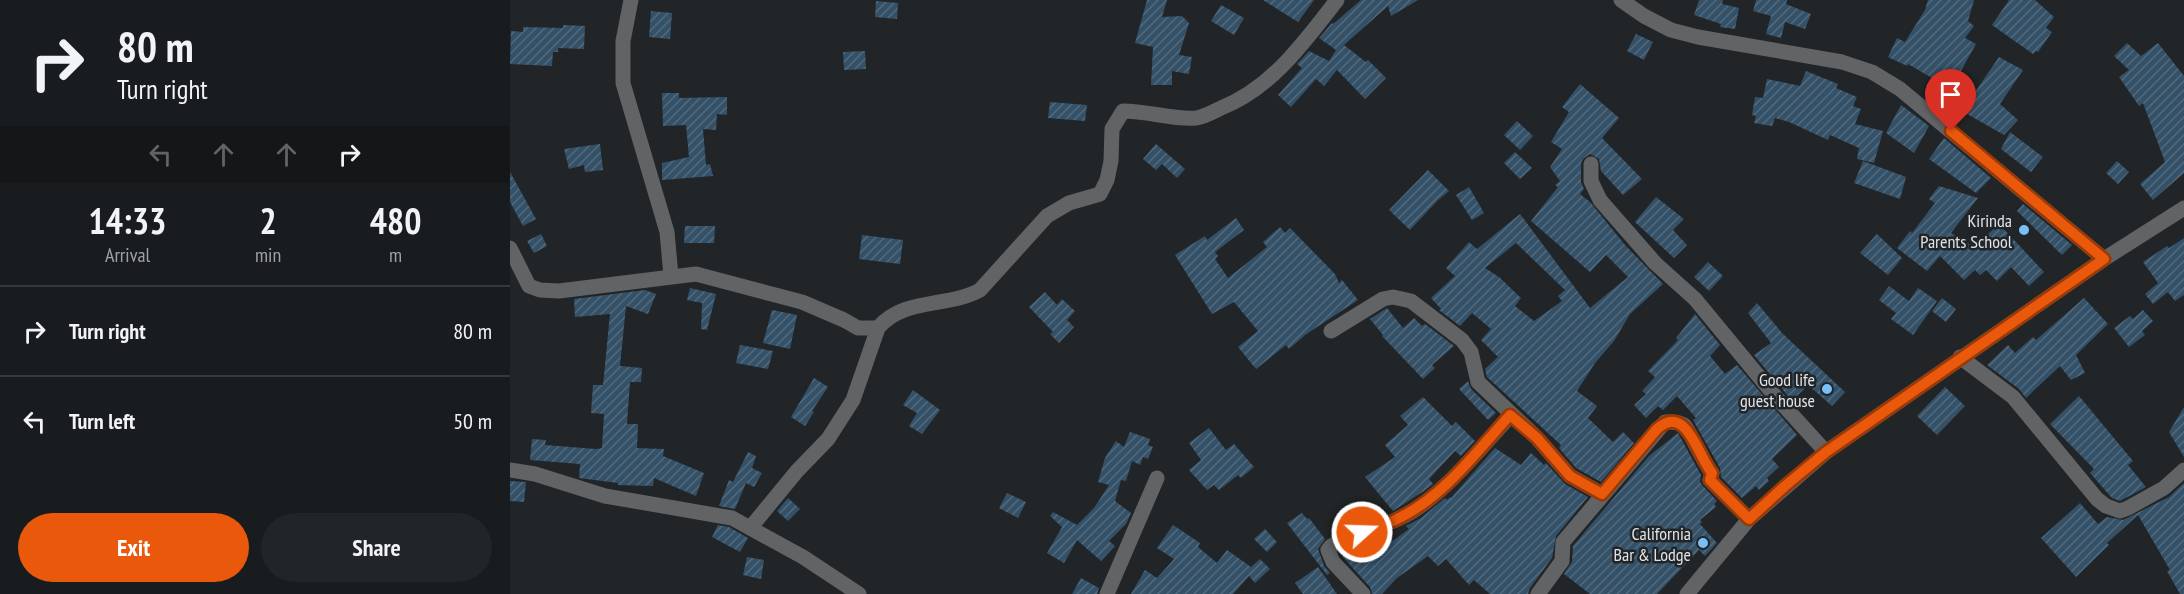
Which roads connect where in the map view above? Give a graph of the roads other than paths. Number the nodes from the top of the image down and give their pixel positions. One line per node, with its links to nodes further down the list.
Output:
1 (631, 0): 8 (street)
2 (1337, 0): 10 (street)
3 (1621, 0): 7 (street)
4 (1591, 164): 15 (street)
5 (2184, 208): 7 (street)
6 (510, 248): 8 (street)
7 (2104, 259): 13 (street)
8 (671, 276): 9 (street)
9 (858, 328): 10 (street); 12 (street)
10 (878, 328): 12 (street)
11 (1331, 331): 14 (street)
12 (870, 351): 21 (street)
13 (1960, 357): 15 (street); 17 (street)
14 (1510, 415): 19 (street); 24 (street)
15 (1826, 452): 20 (street)
16 (510, 470): 21 (street)
17 (2184, 470)
18 (1157, 478): 23 (street)
19 (1602, 494): 20 (street); 25 (street)
20 (1749, 519): 26 (street)
21 (751, 527): 22 (street)
22 (859, 594)
23 (1107, 594)
24 (1363, 594)
25 (1538, 594)
26 (1687, 594)

